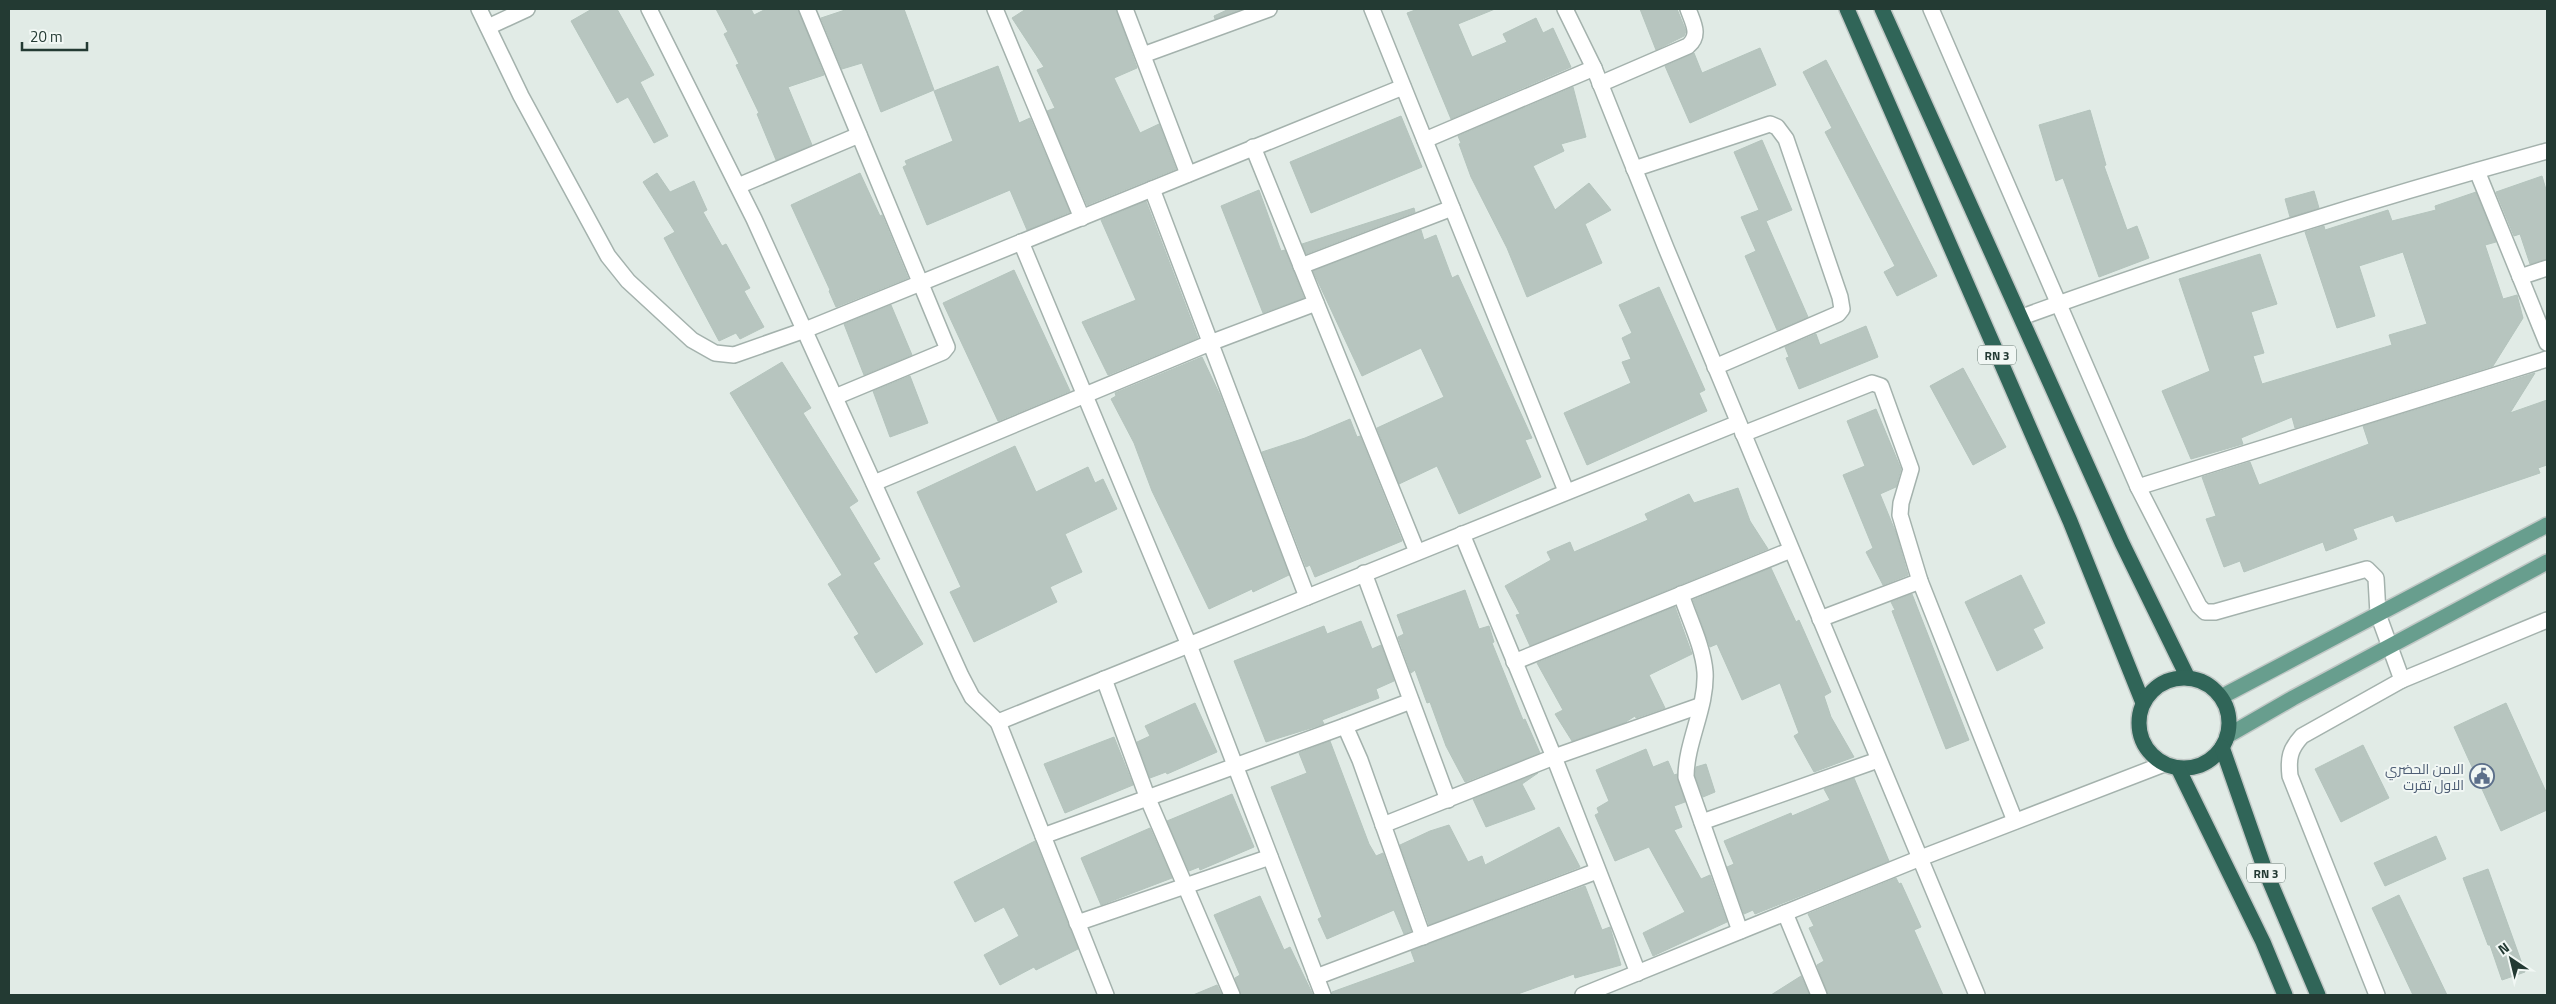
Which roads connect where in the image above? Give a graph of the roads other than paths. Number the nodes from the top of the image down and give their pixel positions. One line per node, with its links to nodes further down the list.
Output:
1 (479, 9): 14 (street)
2 (527, 9): 14 (street)
3 (649, 9): 26 (street)
4 (807, 9): 19 (street)
5 (995, 9): 29 (street)
6 (1125, 9): 15 (street)
7 (1269, 9): 15 (street)
8 (1372, 9): 18 (street)
9 (1565, 9): 16 (street)
10 (1688, 9): 17 (street)
11 (1847, 9): 69 (highway, RN 3)
12 (1882, 9): 37 (highway, RN 3)
13 (1931, 9): 36 (street)
14 (488, 26): 38 (street)
15 (1143, 55): 25 (street)
16 (1594, 68): 17 (street); 20 (street)
17 (1600, 84): 23 (street)
18 (1403, 87): 20 (street); 21 (street)
19 (859, 136): 26 (street); 34 (street)
20 (1425, 140): 28 (street)
21 (1254, 148): 25 (street); 31 (street)
22 (2547, 151): 24 (street)
23 (1634, 168): 42 (street); 42 (street)
24 (2477, 171): 33 (street); 36 (street)
25 (1188, 174): 27 (street)
26 (738, 186): 38 (street)
27 (1152, 189): 29 (street); 39 (street)
28 (1452, 208): 31 (street); 48 (street)
29 (1082, 218): 30 (street)
30 (1021, 242): 34 (street); 44 (street)
31 (1301, 266): 35 (street)
32 (2547, 268): 33 (street)
33 (2520, 277): 40 (street)
34 (922, 283): 38 (street); 43 (street)
35 (1316, 303): 39 (street); 52 (street)
36 (2059, 303): 37 (street); 47 (street)
37 (2022, 317): 64 (highway, RN 3)
38 (805, 330): 43 (street)
39 (1210, 343): 44 (street); 57 (street)
40 (2547, 343)
41 (2547, 359): 47 (street)
42 (1715, 368): 45 (street)
43 (835, 396): 46 (street)
44 (1087, 396): 46 (street); 61 (street)
45 (1740, 429): 48 (street); 51 (street); 55 (street)
46 (874, 483): 71 (street)
47 (2138, 488): 58 (street)
48 (1566, 491): 50 (street)
49 (2547, 525): 58 (main road)
50 (1462, 534): 52 (street); 63 (street)
51 (1791, 550): 56 (street); 59 (street)
52 (1417, 552): 54 (street)
53 (2547, 562): 62 (main road)
54 (1364, 573): 57 (street); 68 (street)
55 (1920, 581): 59 (street); 80 (street)
56 (1681, 594): 63 (street); 70 (street)
57 (1307, 597): 61 (street)
58 (2378, 614): 62 (street); 67 (main road)
59 (1820, 619): 75 (street)
60 (2547, 620): 66 (street)
61 (1189, 644): 65 (street); 77 (street)
62 (2391, 647): 66 (street); 73 (main road)
63 (1514, 662): 74 (street)
64 (2188, 678): 67 (highway); 69 (highway)
65 (1104, 679): 71 (street); 78 (street)
66 (2402, 680): 102 (street)
67 (2221, 697): 73 (highway)
68 (1411, 701): 72 (street); 79 (street)
69 (2143, 703): 76 (highway)
70 (1700, 706): 74 (street); 81 (street)
71 (998, 722): 83 (street)
72 (1345, 726): 77 (street); 82 (street)
73 (2224, 742): 76 (highway); 101 (highway, RN 3)
74 (1554, 758): 79 (street); 86 (street)
75 (1878, 760): 81 (street); 85 (street)
76 (2171, 766): 80 (street); 100 (highway, RN 3)
77 (1236, 767): 78 (street); 84 (street)
78 (1148, 799): 83 (street); 87 (street)
79 (1448, 800): 82 (street)
80 (2015, 821): 85 (street)
81 (1702, 822): 90 (street)
82 (1383, 825): 91 (street)
83 (1043, 836): 89 (street)
84 (1270, 857): 87 (street); 93 (street)
85 (1918, 859): 88 (street); 99 (street)
86 (1597, 870): 91 (street); 92 (street)
87 (1184, 886): 89 (street); 96 (street)
88 (1785, 913): 90 (street); 98 (street)
89 (1077, 923): 95 (street)
90 (1740, 931): 92 (street)
91 (1423, 937): 93 (street)
92 (1638, 973): 94 (street)
93 (1316, 977): 97 (street)
94 (1588, 994)
95 (1106, 995)
96 (1232, 995)
97 (1323, 995)
98 (1819, 995)
99 (1977, 995)
100 (2285, 995)
101 (2318, 995)
102 (2378, 995)

